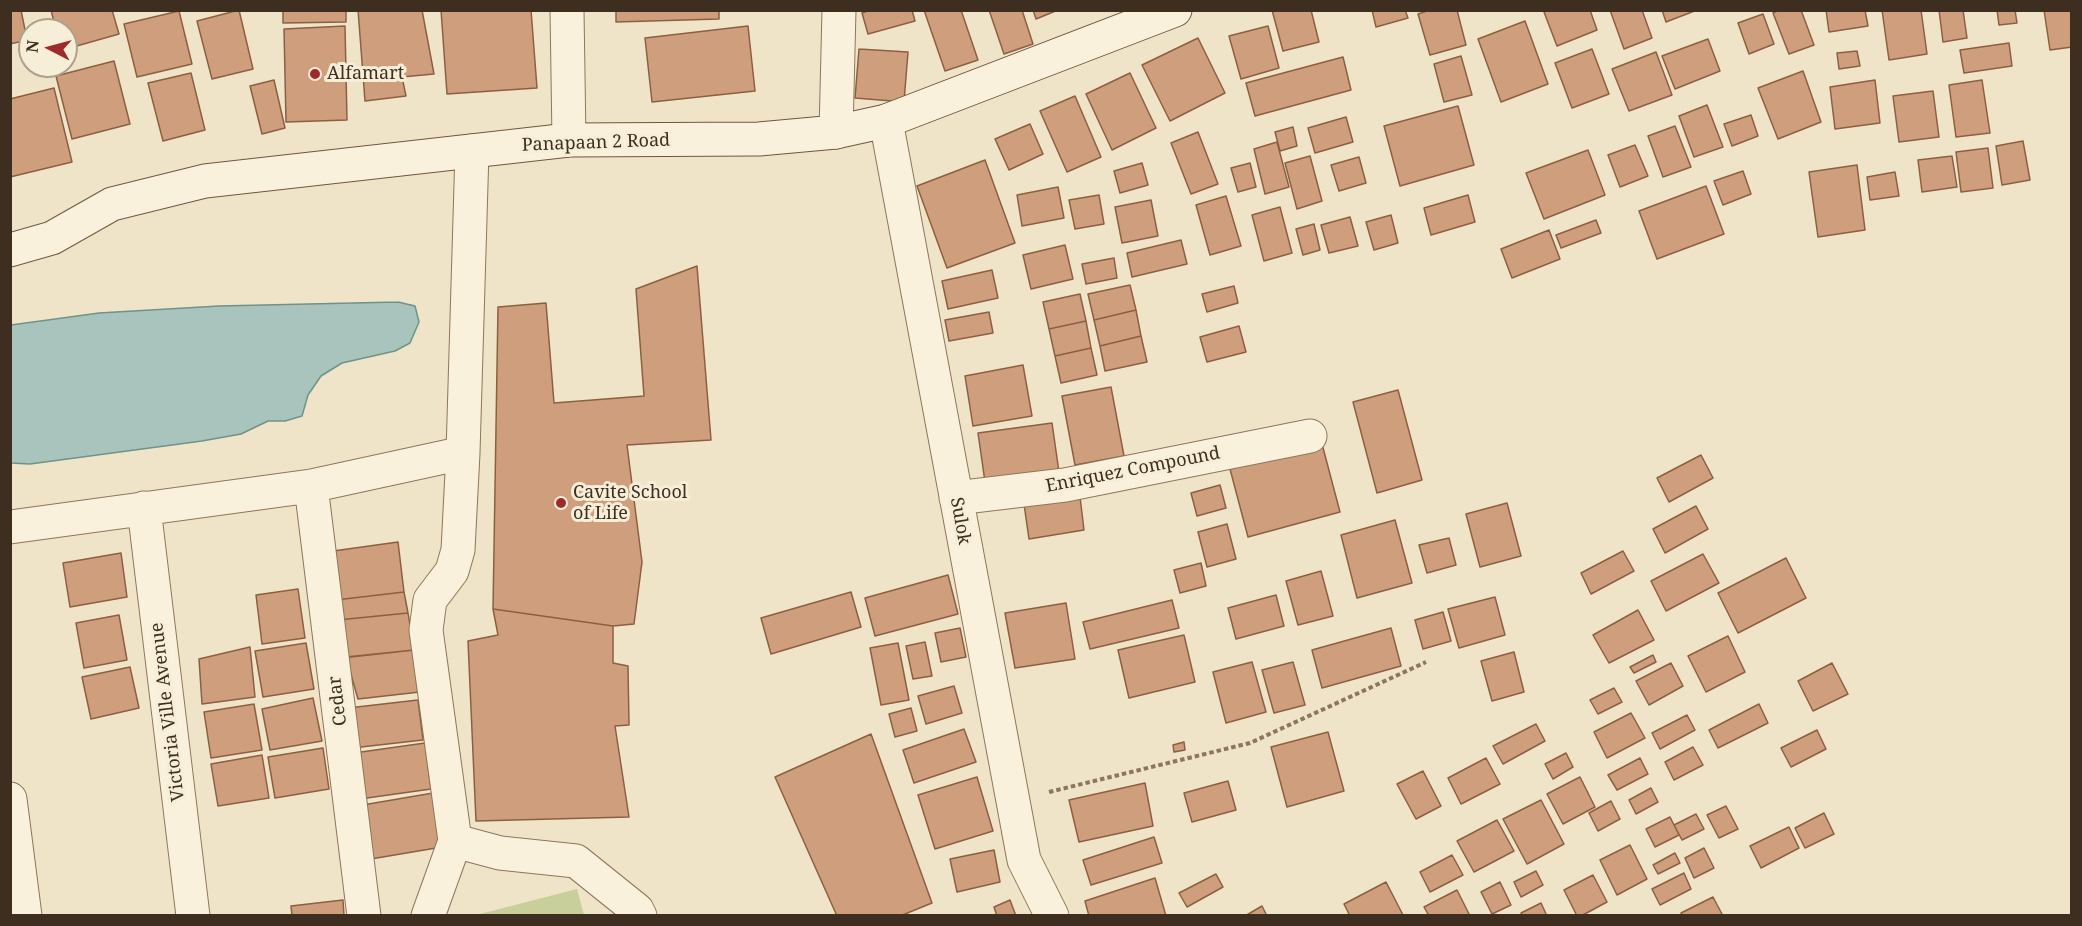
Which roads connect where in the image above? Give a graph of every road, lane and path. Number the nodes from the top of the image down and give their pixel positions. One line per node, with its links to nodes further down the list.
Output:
1 (567, 10): 6 (street)
2 (839, 10): 5 (street)
3 (1175, 10): 4 (street, Panapaan 2 Road)
4 (886, 121): 5 (street, Panapaan 2 Road); 12 (street, Sulok)
5 (836, 132): 6 (street, Panapaan 2 Road)
6 (568, 140): 7 (street, Panapaan 2 Road)
7 (472, 151): 8 (street, Panapaan 2 Road); 10 (street)
8 (10, 250)
9 (1310, 436): 12 (street, Enriquez Compound)
10 (463, 453): 11 (street); 18 (street)
11 (312, 486): 13 (street); 21 (street, Cedar)
12 (956, 498): 17 (street, Sulok)
13 (144, 508): 14 (street); 20 (street, Victoria Ville Avenue)
14 (10, 528)
15 (1426, 662): 17 (path)
16 (10, 799): 19 (street)
17 (1013, 800): 24 (street, Sulok)
18 (455, 841): 22 (street); 23 (street)
19 (25, 915)
20 (192, 915)
21 (364, 915)
22 (428, 915)
23 (640, 915)
24 (1052, 915)

